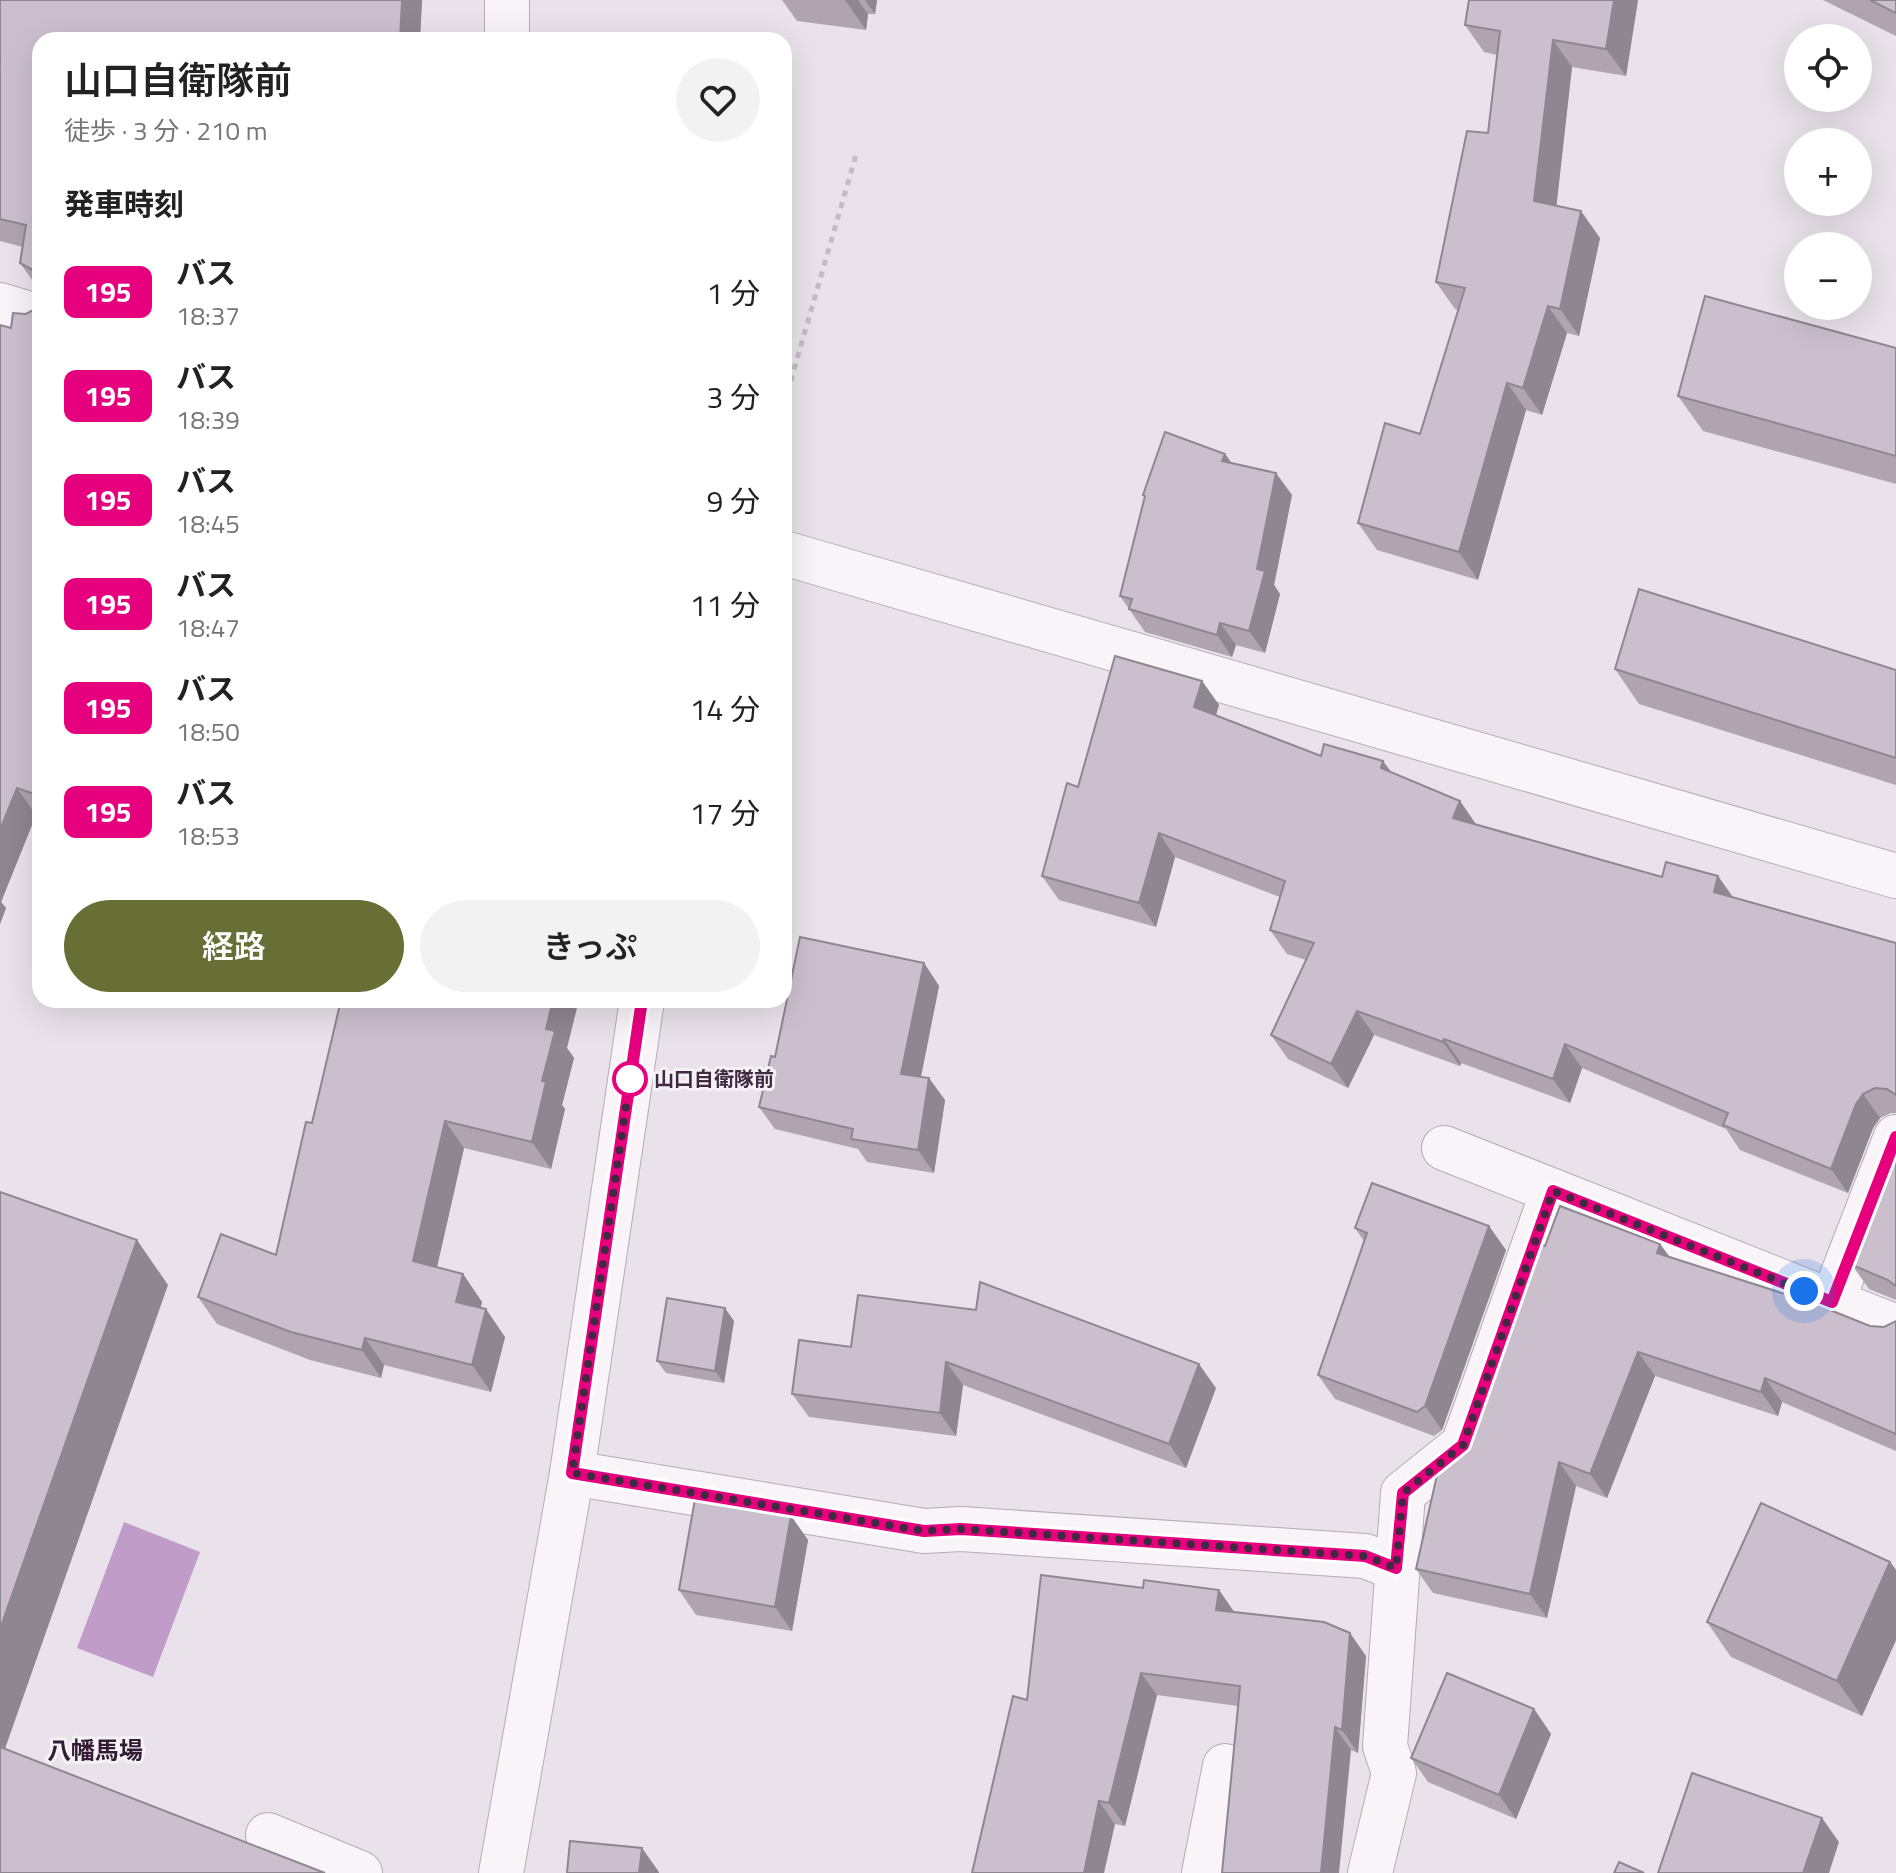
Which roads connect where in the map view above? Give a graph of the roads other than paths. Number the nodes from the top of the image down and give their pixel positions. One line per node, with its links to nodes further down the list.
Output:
1 (507, 0): 2 (street)
2 (507, 32)
3 (0, 305): 4 (street)
4 (32, 315)
5 (792, 555): 6 (street)
6 (1896, 876)
7 (641, 1008): 13 (street)
8 (1896, 1137): 11 (street)
9 (1444, 1148): 10 (street)
10 (1553, 1191): 11 (street); 14 (street)
11 (1832, 1302): 12 (street)
12 (1896, 1327)
13 (572, 1473): 14 (street); 18 (street)
14 (1396, 1568): 20 (street)
15 (1225, 1766): 19 (street)
16 (268, 1835): 17 (street)
17 (360, 1873)
18 (501, 1873)
19 (1204, 1873)
20 (1370, 1873)

